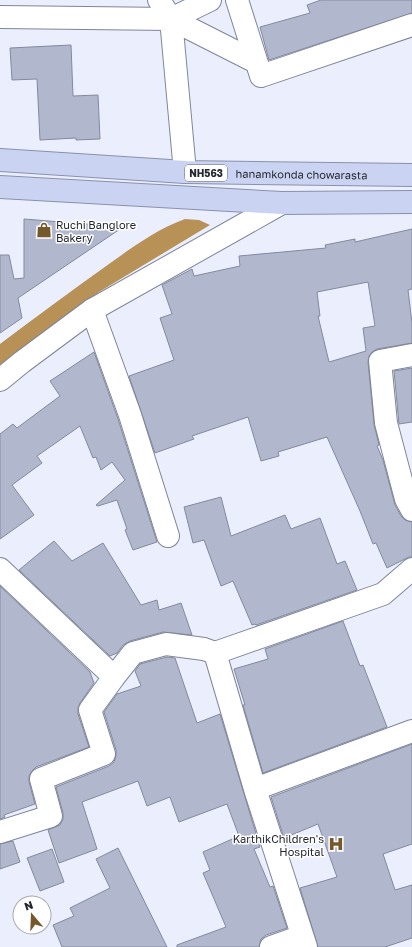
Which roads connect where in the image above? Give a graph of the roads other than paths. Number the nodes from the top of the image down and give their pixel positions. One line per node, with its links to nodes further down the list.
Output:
1 (160, 0): 5 (street)
2 (210, 0): 5 (street)
3 (237, 0): 7 (street)
4 (0, 18): 5 (street)
5 (171, 19): 7 (street); 9 (street)
6 (412, 25): 7 (street)
7 (256, 62)
8 (0, 160): 9 (highway, hanamkonda chowarasta / NH563)
9 (184, 172): 10 (highway, hanamkonda chowarasta / NH563)
10 (412, 175)
11 (0, 187): 13 (highway, NH563)
12 (412, 202): 13 (highway, NH563)
13 (282, 203): 14 (street)
14 (92, 310): 16 (street); 18 (street)
15 (412, 354): 17 (street)
16 (0, 380)
17 (412, 510)
18 (168, 536)
19 (412, 569): 21 (street)
20 (0, 570): 22 (street)
21 (215, 653): 22 (street); 24 (street)
22 (114, 677): 25 (street)
23 (412, 731): 24 (street)
24 (255, 789): 26 (street)
25 (0, 832)
26 (304, 941): 27 (street)
27 (271, 947)

